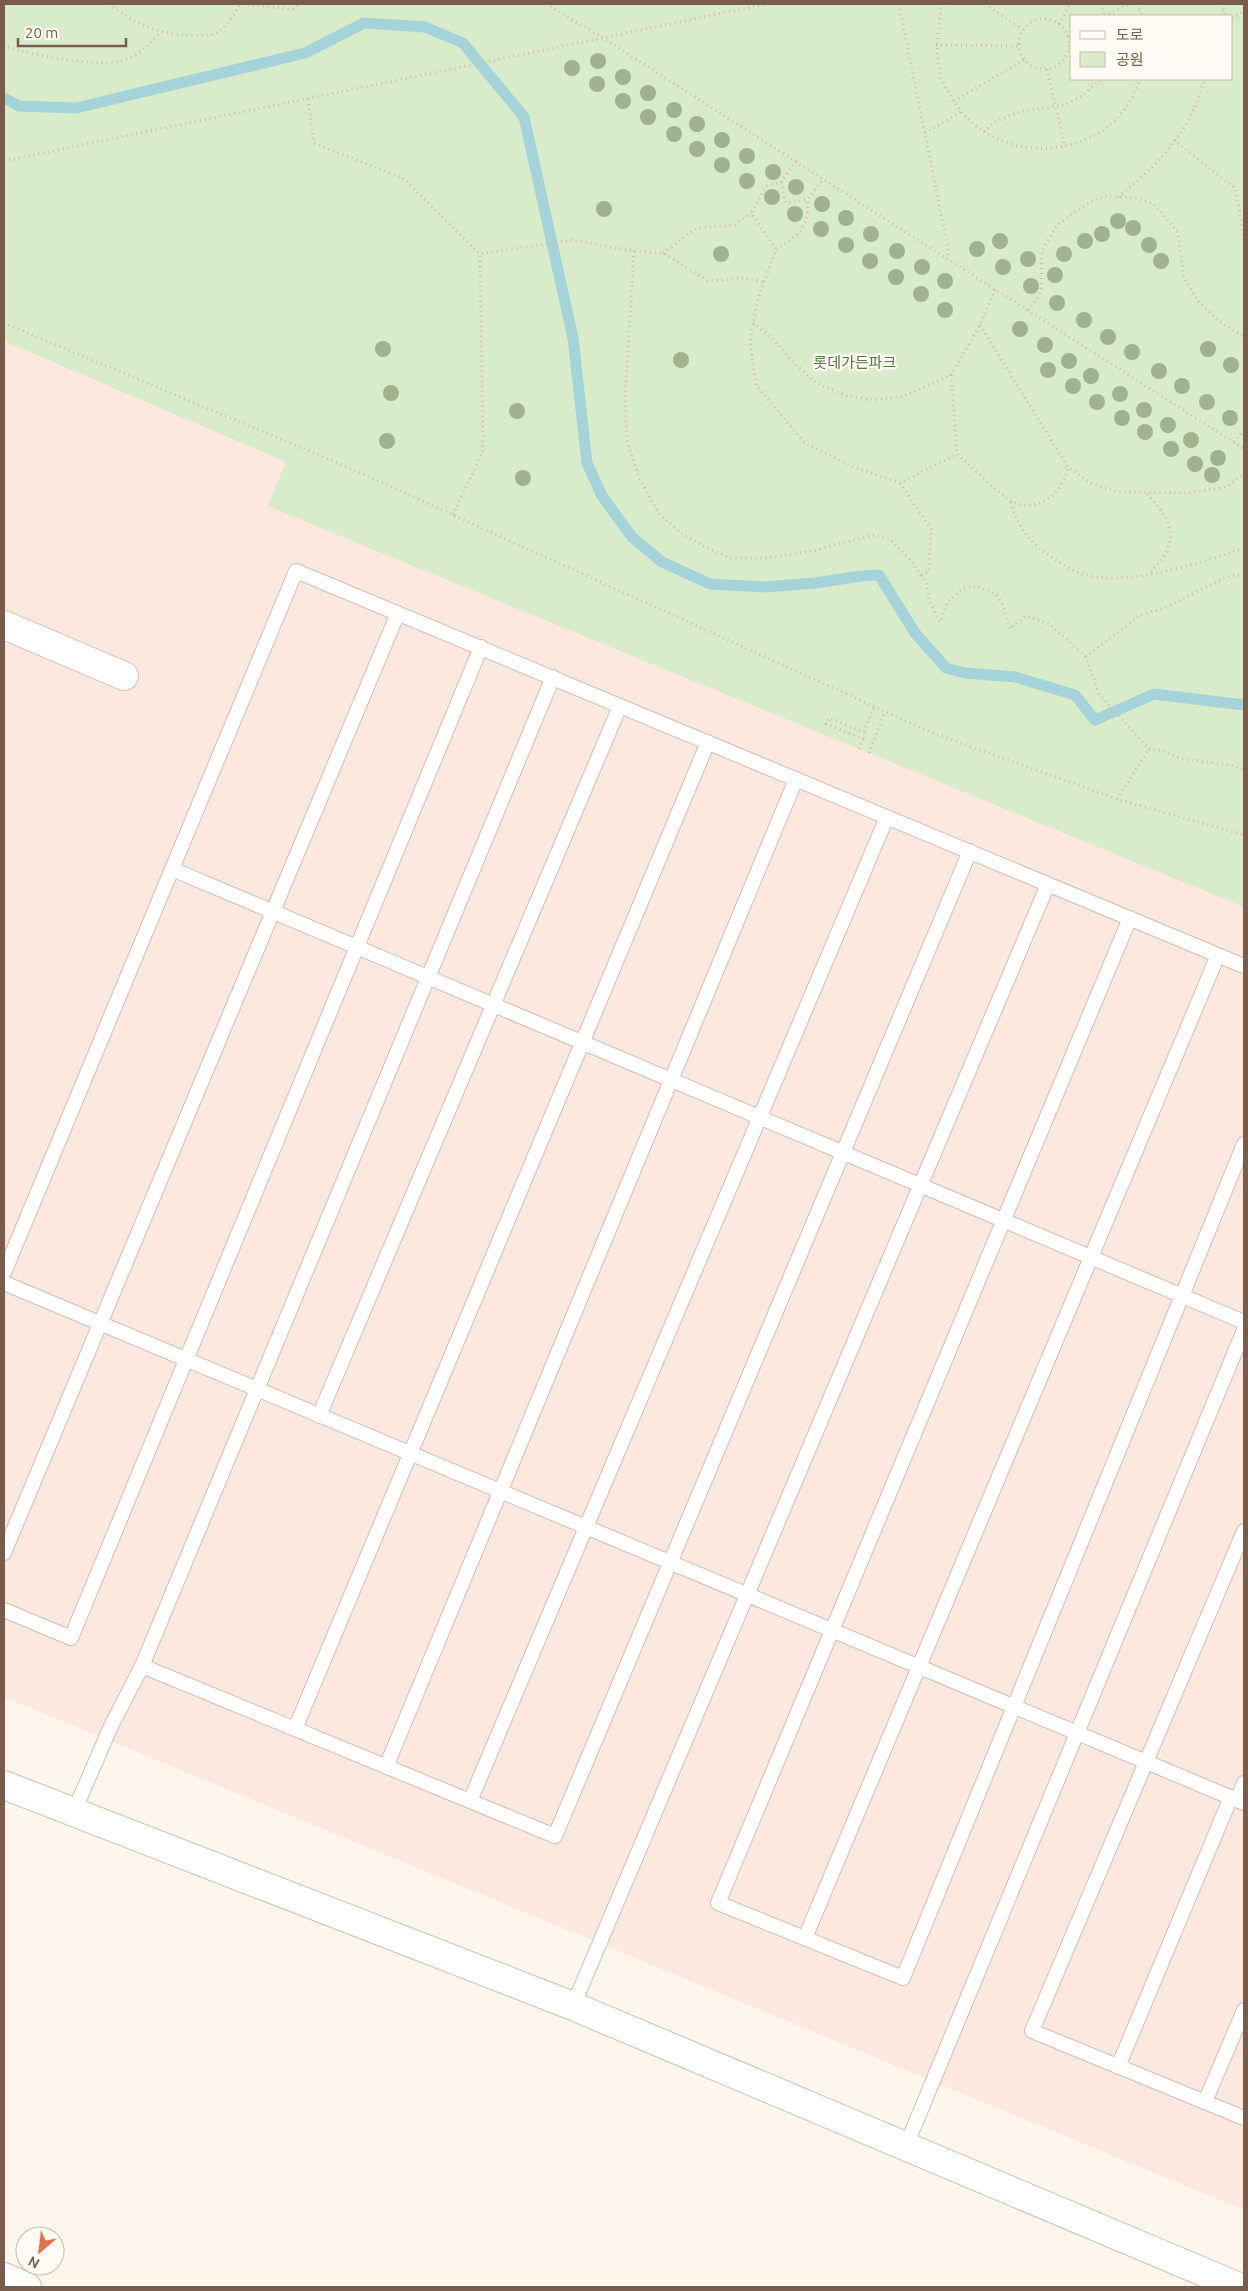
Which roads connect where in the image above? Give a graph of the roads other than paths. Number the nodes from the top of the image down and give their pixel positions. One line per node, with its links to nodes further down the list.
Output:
1 (398, 613): 3 (lane); 11 (lane); 13 (lane)
2 (4, 624): 4 (street)
3 (481, 647): 5 (lane); 15 (lane)
4 (124, 676)
5 (553, 677): 6 (lane); 18 (lane)
6 (620, 706): 7 (lane); 19 (lane)
7 (708, 742): 8 (lane); 20 (lane)
8 (796, 779): 9 (lane); 21 (lane)
9 (887, 817): 10 (lane); 22 (lane)
10 (970, 851): 12 (lane); 24 (lane)
11 (172, 869): 13 (lane); 28 (lane)
12 (1048, 884): 14 (lane); 25 (lane)
13 (273, 912): 15 (lane); 32 (lane)
14 (1130, 918): 16 (lane); 26 (lane)
15 (357, 947): 18 (lane); 34 (lane)
16 (1218, 955): 17 (lane); 27 (lane)
17 (1244, 966)
18 (428, 977): 19 (lane); 35 (lane)
19 (493, 1005): 20 (lane); 36 (lane)
20 (582, 1042): 21 (lane); 37 (lane)
21 (671, 1080): 22 (lane); 38 (lane)
22 (759, 1117): 24 (lane); 39 (lane)
23 (1244, 1144): 30 (lane)
24 (843, 1152): 25 (lane); 42 (lane)
25 (920, 1185): 26 (lane); 43 (lane)
26 (1003, 1220): 27 (lane); 45 (lane)
27 (1091, 1257): 30 (lane); 47 (lane)
28 (4, 1273)
29 (4, 1283): 32 (lane)
30 (1182, 1296): 31 (lane); 48 (lane)
31 (1244, 1322)
32 (100, 1324): 34 (lane); 41 (lane)
33 (1244, 1330): 50 (lane)
34 (186, 1360): 35 (lane); 44 (lane)
35 (257, 1389): 36 (lane); 46 (lane)
36 (319, 1416): 37 (lane)
37 (410, 1453): 38 (lane); 49 (lane)
38 (500, 1491): 39 (lane); 52 (lane)
39 (586, 1527): 42 (lane); 56 (lane)
40 (1244, 1531): 51 (lane)
41 (4, 1553)
42 (670, 1562): 43 (lane); 56 (lane)
43 (747, 1595): 45 (lane); 59 (lane)
44 (4, 1610)
45 (832, 1630): 47 (lane); 58 (lane)
46 (142, 1666): 49 (lane); 57 (lane)
47 (919, 1667): 48 (lane); 58 (lane)
48 (1015, 1707): 50 (lane); 58 (lane)
49 (295, 1729): 52 (lane)
50 (1077, 1733): 51 (lane); 64 (lane)
51 (1146, 1762): 55 (lane); 61 (lane)
52 (386, 1766): 56 (lane)
53 (1244, 1783): 55 (lane)
54 (4, 1785): 57 (street)
55 (1237, 1800): 61 (lane)
56 (470, 1801)
57 (73, 1814): 59 (street)
58 (805, 1938)
59 (573, 2006): 64 (street)
60 (1244, 2010): 62 (lane)
61 (1118, 2066): 62 (lane)
62 (1205, 2102): 63 (lane)
63 (1244, 2118)
64 (906, 2146): 67 (street)
65 (4, 2278): 66 (street)
66 (27, 2287)
67 (1239, 2287)

